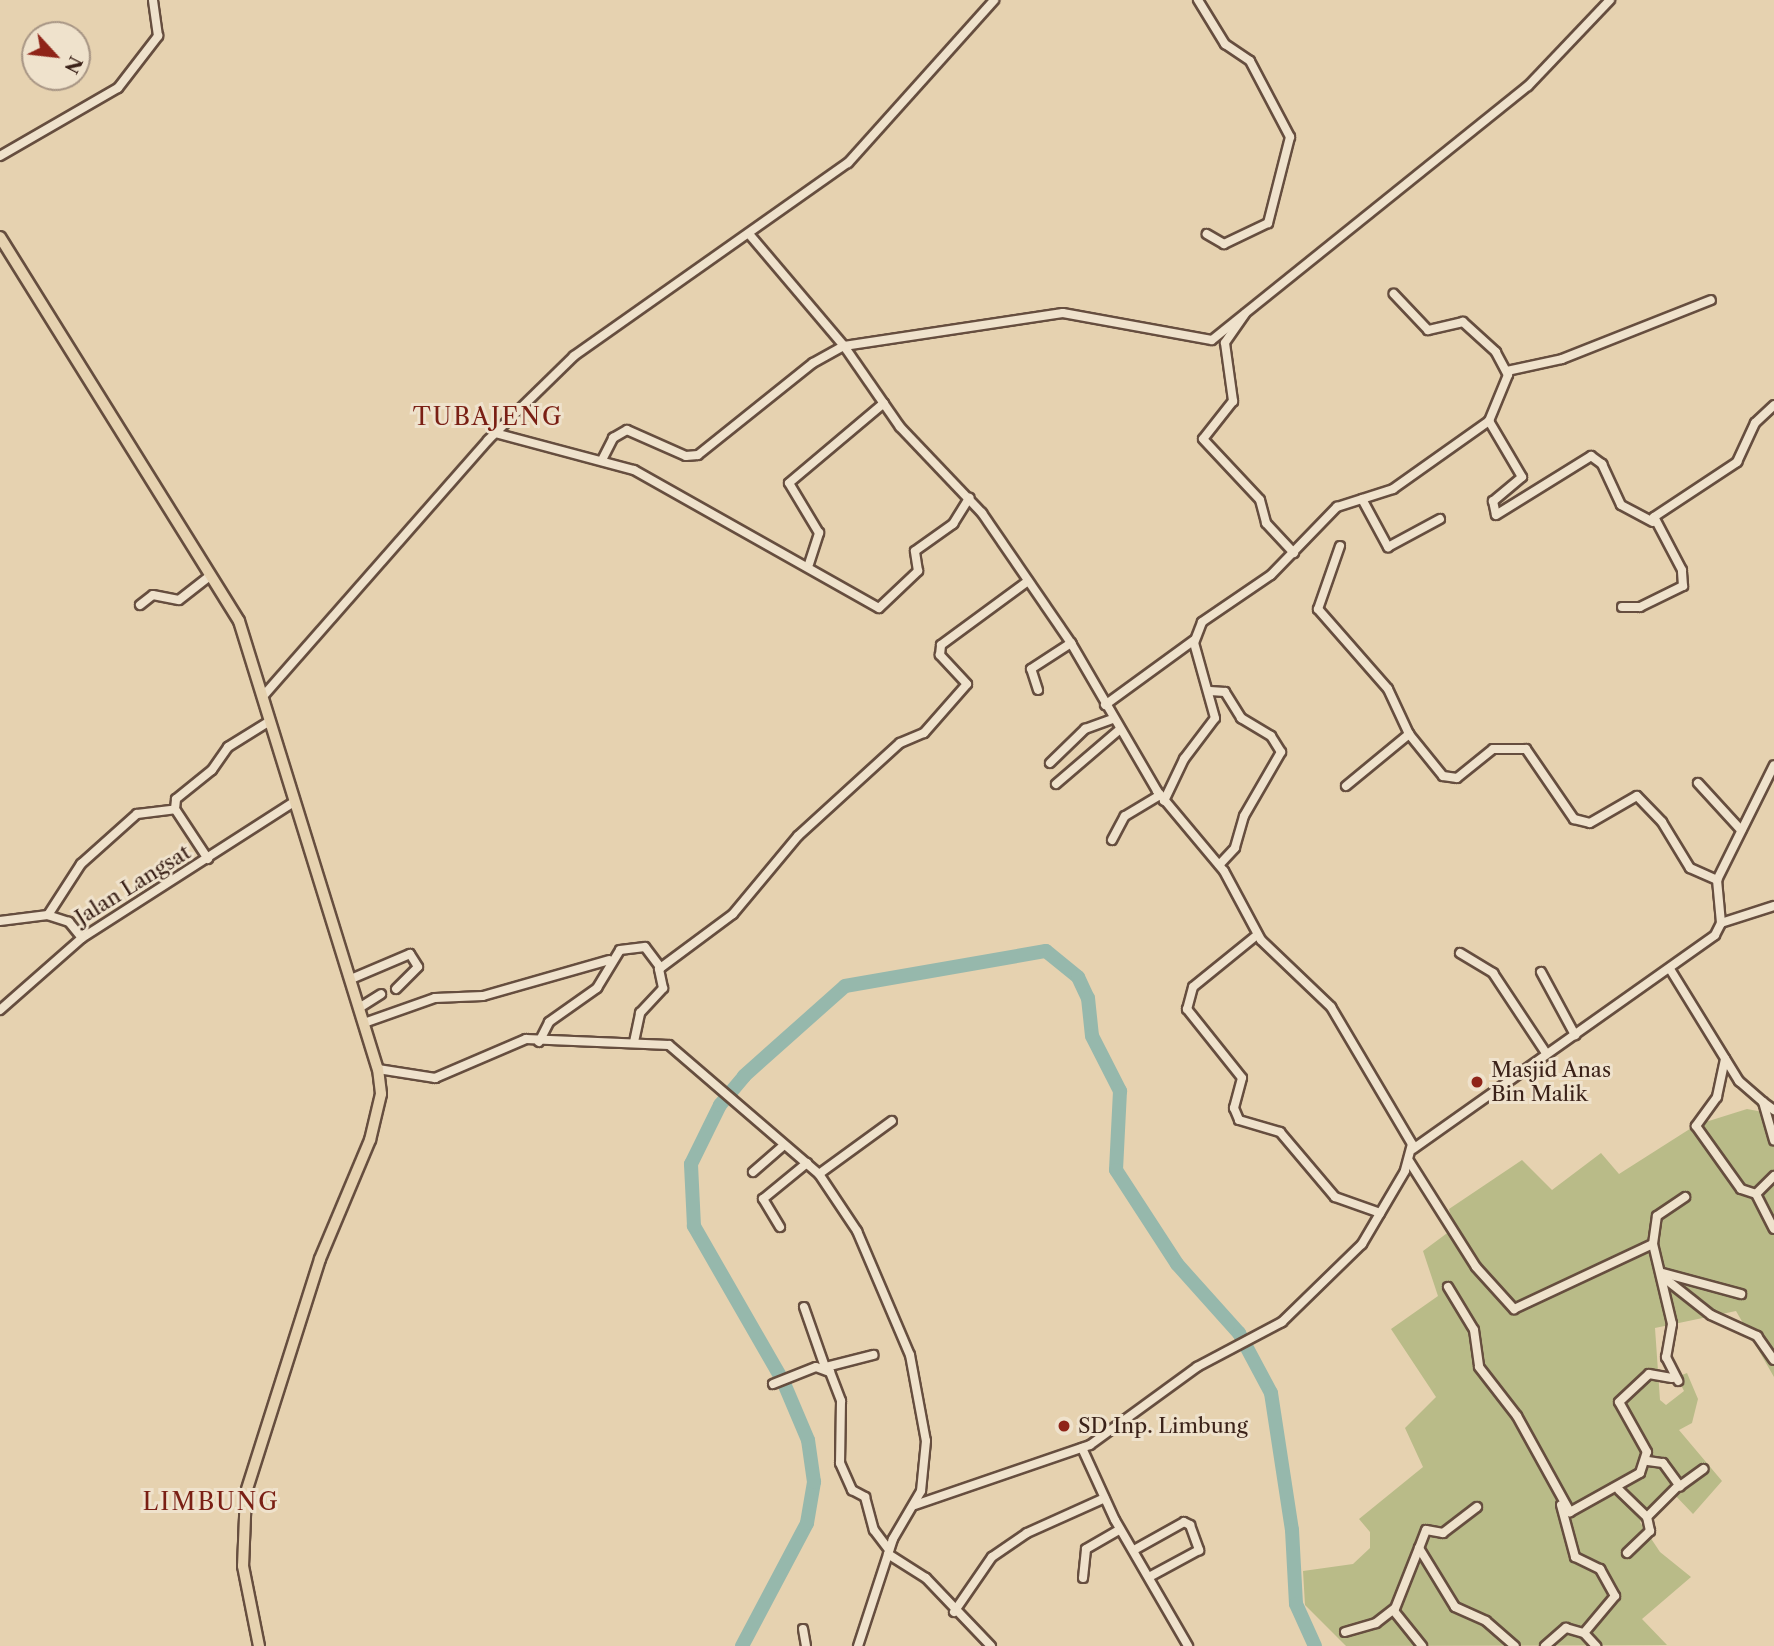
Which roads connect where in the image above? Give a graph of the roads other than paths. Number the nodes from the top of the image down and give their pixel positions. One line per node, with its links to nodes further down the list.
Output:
1 (153, 0): 5 (street)
2 (994, 0): 6 (street)
3 (1198, 0): 7 (street)
4 (1610, 0): 11 (street)
5 (0, 156)
6 (749, 234): 12 (street); 17 (street)
7 (1207, 234)
8 (0, 237): 26 (main road)
9 (1394, 294): 13 (street)
10 (1711, 300): 13 (street)
11 (1245, 314): 12 (street); 24 (street)
12 (844, 346): 14 (street); 18 (street)
13 (1507, 371): 16 (street)
14 (884, 403): 19 (street); 25 (street)
15 (1774, 405): 22 (street)
16 (1489, 421): 20 (street); 22 (street)
17 (495, 433): 18 (street); 34 (street)
18 (602, 460): 25 (street)
19 (969, 498): 25 (street); 27 (street)
20 (1362, 499): 21 (street); 24 (street)
21 (1440, 519)
22 (1653, 523): 29 (street)
23 (1340, 547): 39 (street)
24 (1294, 552): 30 (street)
25 (809, 564)
26 (210, 576): 28 (street); 34 (main road)
27 (1028, 581): 31 (street); 61 (street)
28 (141, 604)
29 (1622, 607)
30 (1194, 640): 33 (street); 35 (street)
31 (1071, 643): 32 (street); 35 (street)
32 (1038, 690)
33 (1210, 691): 45 (street); 51 (street)
34 (265, 694): 37 (main road)
35 (1105, 705): 36 (street)
36 (1113, 719): 38 (street); 40 (street)
37 (270, 721): 46 (main road); 47 (street)
38 (1119, 730): 43 (street); 45 (street)
39 (1409, 734): 44 (street); 52 (street)
40 (1050, 763)
41 (1774, 765): 48 (street)
42 (1698, 783): 48 (street)
43 (1056, 784)
44 (1346, 786)
45 (1162, 798): 49 (street); 51 (street)
46 (294, 802): 50 (street, Jalan Langsat); 64 (main road)
47 (175, 809): 50 (street); 54 (street)
48 (1741, 830): 52 (street)
49 (1112, 840)
50 (208, 859): 58 (street, Jalan Langsat)
51 (1219, 865): 57 (street)
52 (1717, 880): 56 (street)
53 (1774, 906): 56 (street)
54 (48, 915): 55 (street); 58 (street)
55 (0, 921)
56 (1721, 923): 62 (street)
57 (1257, 935): 81 (street); 89 (street)
58 (82, 938): 68 (street, Jalan Langsat)
59 (1460, 953): 73 (street)
60 (609, 960): 61 (street); 69 (street); 71 (street)
61 (661, 968): 72 (street)
62 (1670, 969): 70 (street); 74 (street)
63 (1541, 972): 70 (street)
64 (351, 979): 65 (street); 67 (main road)
65 (396, 989)
66 (382, 993): 67 (street)
67 (359, 1008): 69 (main road)
68 (0, 1010)
69 (364, 1023): 75 (main road)
70 (1575, 1035): 73 (street)
71 (539, 1042): 72 (street); 75 (street)
72 (634, 1042): 80 (street)
73 (1546, 1053): 81 (street)
74 (1725, 1059): 76 (street); 87 (street)
75 (378, 1069): 123 (main road)
76 (1763, 1102): 77 (street); 79 (street)
77 (1774, 1110)
78 (892, 1121): 85 (street)
79 (1774, 1140)
80 (783, 1146): 83 (street); 84 (street)
81 (1413, 1149): 82 (street)
82 (1409, 1161): 89 (street); 92 (street)
83 (807, 1163): 85 (street); 90 (street)
84 (752, 1172)
85 (819, 1174): 107 (street)
86 (1773, 1179): 87 (street)
87 (1756, 1194): 91 (street)
88 (1685, 1197): 92 (street)
89 (1380, 1213): 101 (street)
90 (780, 1227)
91 (1774, 1229)
92 (1653, 1244): 93 (street)
93 (1663, 1275): 95 (street); 98 (street); 102 (street)
94 (1448, 1287): 108 (street)
95 (1741, 1294)
96 (804, 1307): 99 (street)
97 (873, 1355): 99 (street)
98 (1774, 1360)
99 (826, 1367): 100 (street); 114 (street)
100 (775, 1383)
101 (1082, 1448): 106 (street); 107 (street)
102 (1648, 1461): 104 (street); 105 (street)
103 (1703, 1469): 104 (street)
104 (1679, 1485): 110 (street)
105 (1619, 1490): 108 (street); 110 (street)
106 (1105, 1499): 111 (street); 119 (street)
107 (915, 1505): 114 (street)
108 (1561, 1506): 122 (street)
109 (1477, 1507): 112 (street)
110 (1647, 1517): 115 (street)
111 (1120, 1529): 113 (street); 117 (street)
112 (1419, 1548): 118 (street); 129 (street)
113 (1134, 1550): 116 (street); 116 (street)
114 (889, 1552): 119 (street); 125 (street)
115 (1627, 1553)
116 (1149, 1577): 127 (street)
117 (1083, 1578)
118 (1395, 1608): 121 (street); 128 (street)
119 (954, 1612): 126 (street)
120 (803, 1629): 124 (street)
121 (1345, 1632)
122 (1584, 1633): 130 (street); 131 (street)
123 (259, 1646)
124 (806, 1646)
125 (858, 1646)
126 (991, 1646)
127 (1188, 1646)
128 (1422, 1646)
129 (1515, 1646)
130 (1545, 1646)
131 (1597, 1646)

